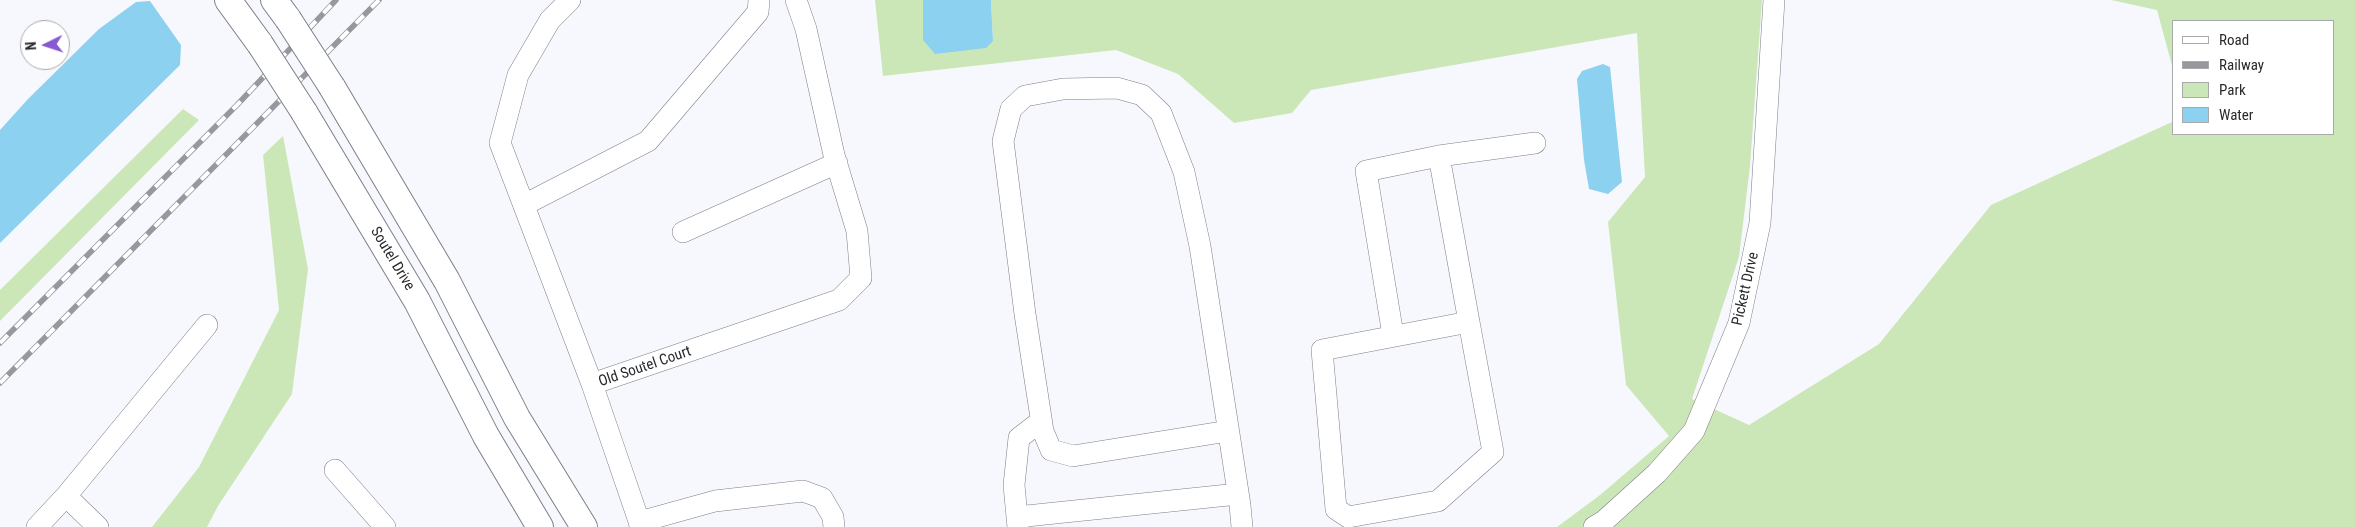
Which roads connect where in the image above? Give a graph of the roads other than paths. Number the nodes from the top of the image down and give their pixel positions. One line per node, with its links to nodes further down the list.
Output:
1 (228, 0): 27 (main road, Soutel Drive, bridge)
2 (570, 0): 10 (street)
3 (759, 0): 10 (street)
4 (796, 0): 9 (street)
5 (1774, 0): 31 (street, Pickett Drive)
6 (281, 10): 28 (main road, bridge)
7 (1535, 143): 8 (street)
8 (1439, 156): 12 (street); 14 (street)
9 (837, 163): 11 (street); 15 (street, Old Soutel Court)
10 (524, 205): 15 (street)
11 (683, 232)
12 (1469, 322): 14 (street); 22 (street)
13 (207, 325): 20 (street)
14 (1393, 335): 22 (street)
15 (592, 384): 23 (street, Old Soutel Court)
16 (1041, 421): 17 (street); 17 (street); 21 (street)
17 (1228, 431): 19 (street)
18 (335, 470): 26 (street)
19 (1238, 494): 21 (street); 30 (street)
20 (66, 496): 24 (street); 25 (street)
21 (1017, 522)
22 (1348, 522)
23 (640, 524): 29 (street)
24 (37, 527)
25 (98, 527)
26 (385, 527)
27 (540, 527)
28 (584, 527)
29 (834, 527)
30 (1242, 527)
31 (1594, 527)

